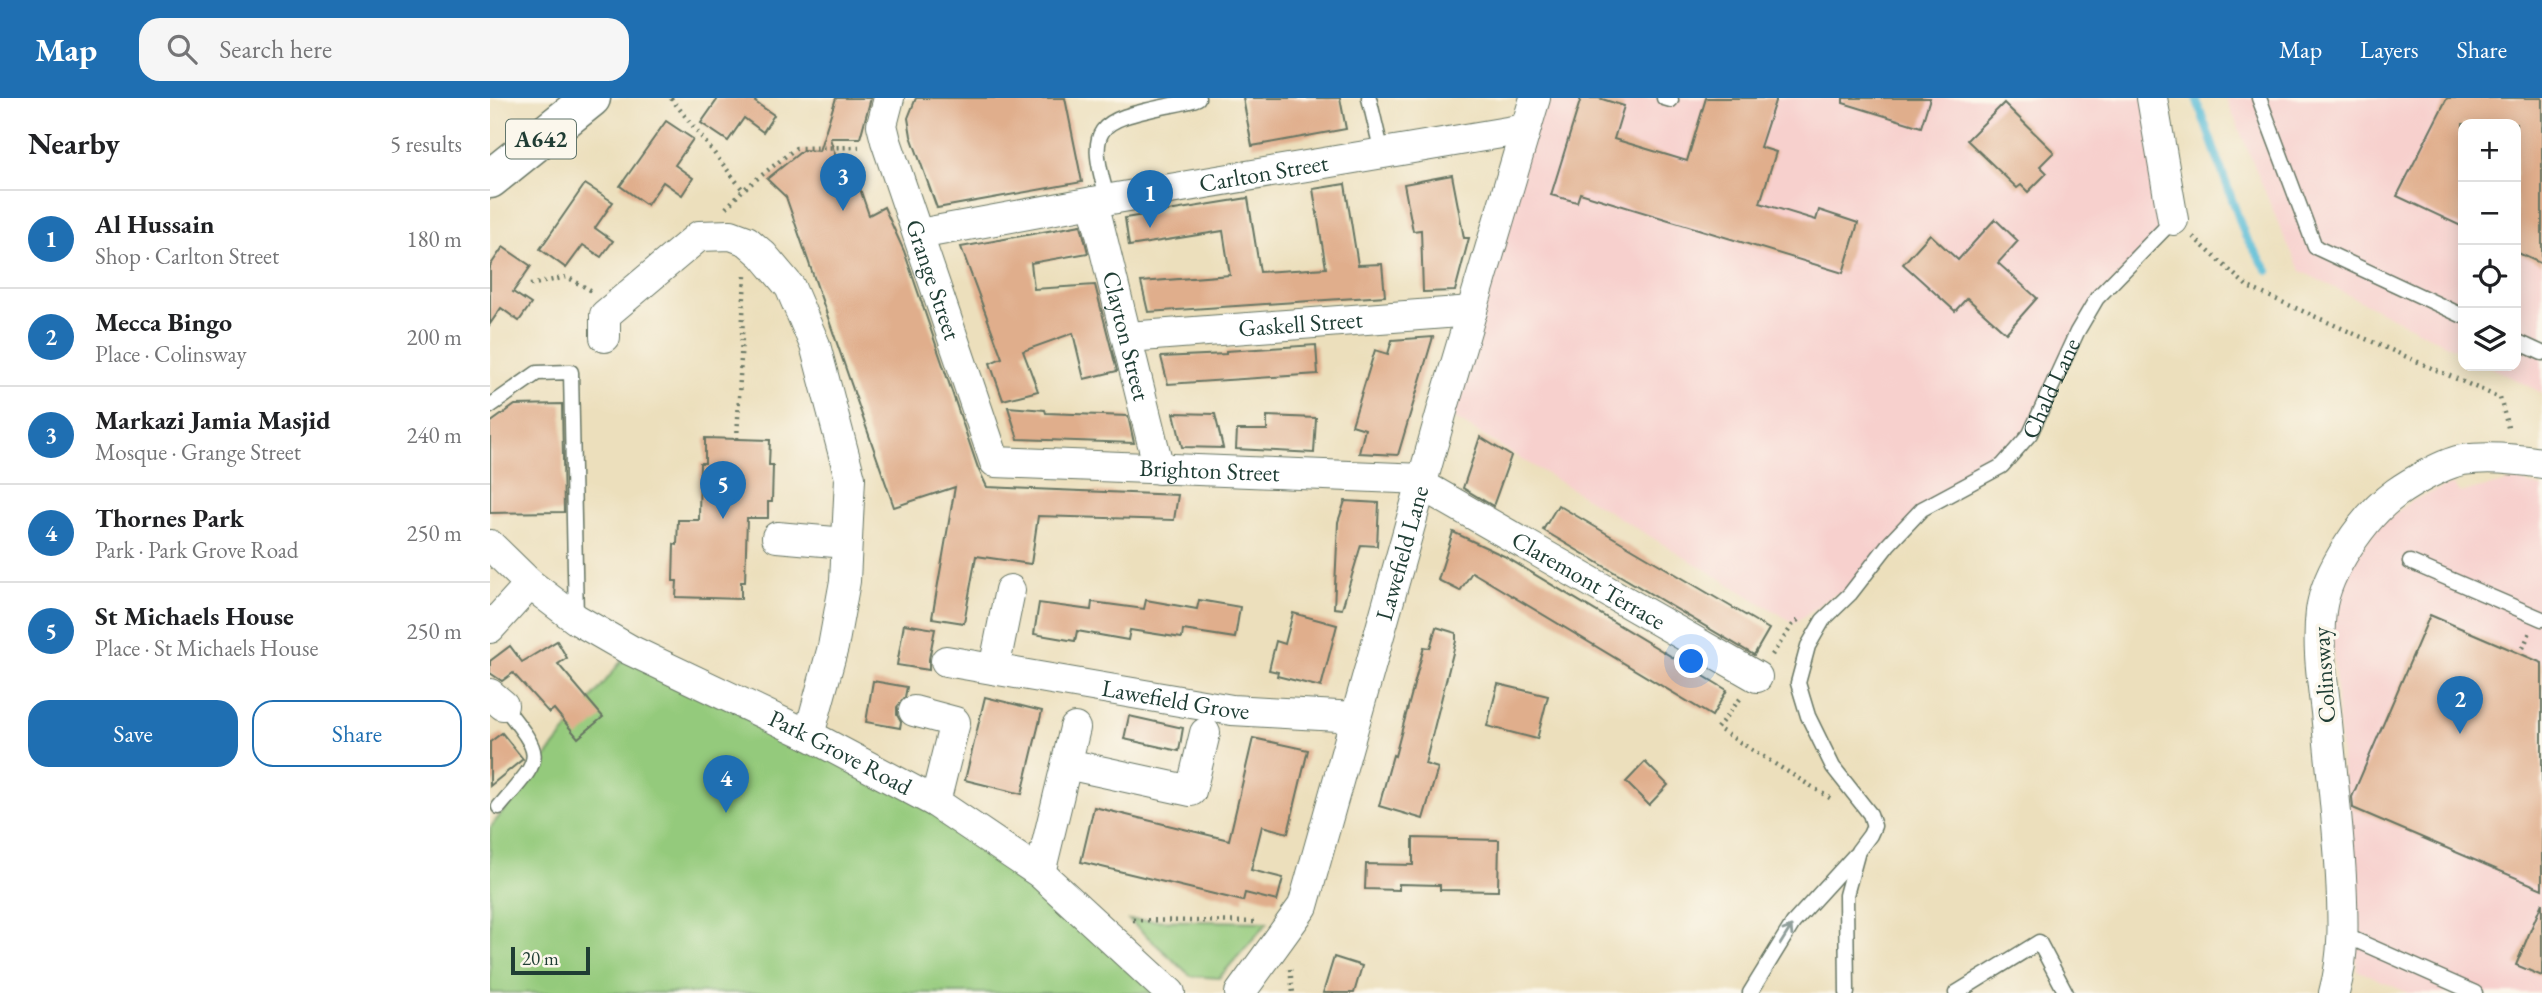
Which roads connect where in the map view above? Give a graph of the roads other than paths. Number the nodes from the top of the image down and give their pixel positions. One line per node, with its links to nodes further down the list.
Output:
1 (592, 98): 10 (highway, A642)
2 (889, 98): 13 (street, Grange Street)
3 (1198, 98): 11 (lane)
4 (1369, 98): 9 (lane)
5 (1535, 98): 8 (street, Lawefield Lane)
6 (2152, 98): 12 (street)
7 (2259, 98): 15 (lane)
8 (1525, 129): 9 (street, Carlton Street); 14 (street, Lawefield Lane)
9 (1382, 153): 11 (street, Carlton Street)
10 (490, 179)
11 (1101, 201): 13 (street, Carlton Street); 17 (street, Clayton Street)
12 (2173, 219): 46 (lane, Chald Lane)
13 (919, 234): 22 (street, Grange Street)
14 (1472, 311): 17 (street, Gaskell Street); 24 (street, Lawefield Lane)
15 (2458, 314)
16 (603, 316): 26 (street)
17 (1128, 337): 23 (street, Clayton Street)
18 (2521, 343): 19 (lane)
19 (2542, 353)
20 (490, 406): 31 (lane)
21 (2529, 461): 48 (street, Colinsway)
22 (995, 462): 23 (street, Brighton Street)
23 (1159, 468): 24 (street, Brighton Street)
24 (1423, 482): 36 (street, Claremont Terrace); 39 (street, Lawefield Lane)
25 (777, 537): 26 (street)
26 (846, 543): 42 (street)
27 (490, 545): 29 (street, Park Grove Road)
28 (2410, 562): 32 (lane)
29 (530, 584): 31 (street, Park Grove Road); 33 (street)
30 (1010, 590): 35 (street)
31 (576, 619): 42 (street, Park Grove Road)
32 (2542, 619)
33 (490, 628)
34 (946, 661): 35 (street, Lawefield Grove)
35 (994, 669): 39 (street, Lawefield Grove)
36 (1757, 677)
37 (496, 699): 45 (lane)
38 (914, 711): 44 (street)
39 (1356, 717): 50 (street, Lawefield Lane)
40 (1076, 728): 43 (street)
41 (1205, 733): 43 (street)
42 (809, 735): 44 (street, Park Grove Road)
43 (1067, 764): 47 (street)
44 (935, 802): 47 (street, Park Grove Road)
45 (499, 807)
46 (1858, 851): 51 (lane, one-way to 46); 52 (lane)
47 (1040, 873): 49 (street, Park Grove Road)
48 (2344, 935): 55 (street, Colinsway); 56 (lane)
49 (1170, 993)
50 (1240, 993)
51 (1750, 993)
52 (1847, 993)
53 (1956, 993): 54 (lane)
54 (2066, 993)
55 (2334, 993)
56 (2475, 993)

